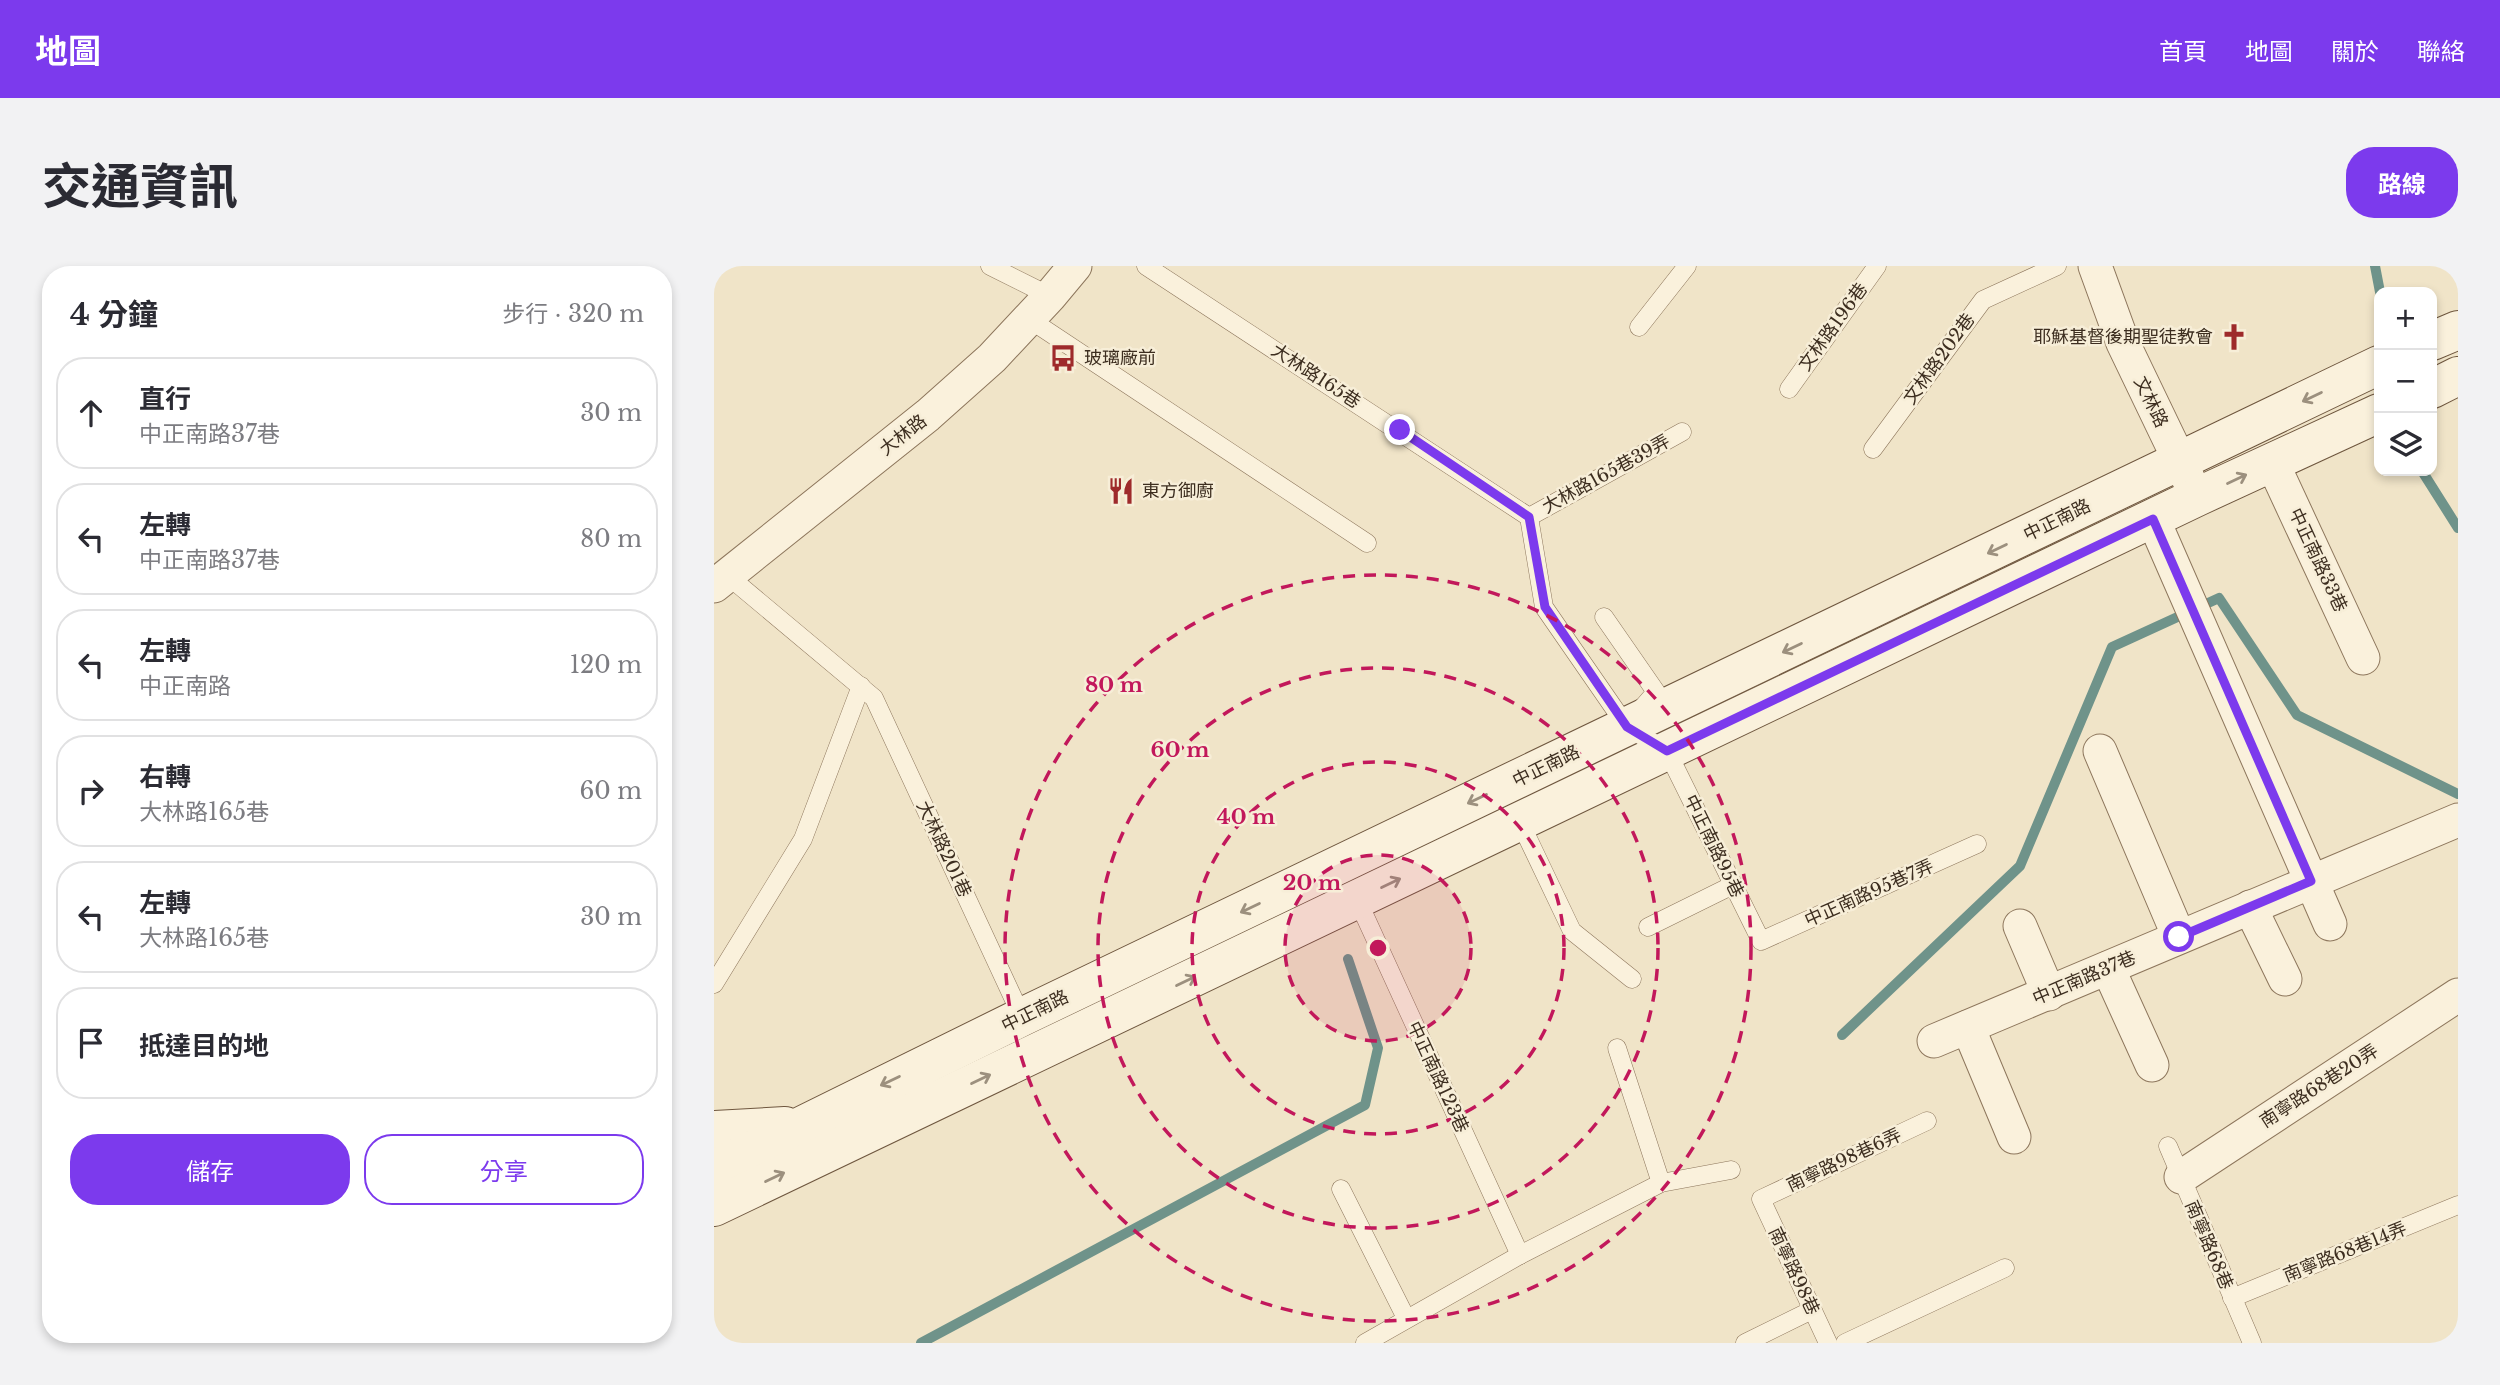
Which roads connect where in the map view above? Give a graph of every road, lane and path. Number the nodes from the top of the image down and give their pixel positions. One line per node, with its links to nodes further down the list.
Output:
1 (990, 266): 8 (lane)
2 (1075, 266): 8 (street, 大林路)
3 (1146, 266): 22 (lane, 大林路165巷)
4 (1877, 266): 15 (lane, 文林路196巷)
5 (2057, 266): 18 (lane, 文林路202巷)
6 (2095, 266): 19 (street, 文林路)
7 (1683, 268): 9 (lane)
8 (1039, 308): 24 (lane); 25 (street, 大林路)
9 (1639, 327)
10 (2458, 330): 11 (street)
11 (2437, 339)
12 (2374, 367): 19 (street, 中正南路, one-way to 19)
13 (2458, 376): 14 (street)
14 (2437, 386)
15 (1789, 388)
16 (2374, 415): 20 (street, 中正南路)
17 (1682, 432): 22 (lane, 大林路165巷39弄)
18 (1873, 449)
19 (2180, 461): 21 (street, 文林路); 29 (street, 中正南路, one-way to 29)
20 (2273, 462): 21 (street, 中正南路, one-way to 20); 27 (street, 中正南路33巷)
21 (2197, 498): 23 (street, 中正南路)
22 (1529, 517): 29 (lane)
23 (2153, 519): 30 (street, 中正南路); 35 (street)
24 (1367, 543)
25 (721, 581): 28 (lane, 大林路201巷)
26 (1604, 617): 29 (lane)
27 (2363, 658)
28 (861, 686): 47 (lane); 50 (lane, 大林路201巷)
29 (1627, 727): 30 (lane); 50 (street, 中正南路, one-way to 50)
30 (1667, 751): 33 (street, 中正南路); 36 (lane, 中正南路95巷)
31 (2100, 751): 42 (street)
32 (2458, 820): 35 (street, 中正南路37巷)
33 (1520, 822): 37 (street, 中正南路, one-way to 33); 45 (lane)
34 (1977, 844): 43 (lane, 中正南路95巷7弄)
35 (2311, 881): 38 (street, 中正南路37巷); 39 (street)
36 (1733, 885): 41 (lane); 43 (lane, 中正南路95巷)
37 (1357, 899): 64 (street, 中正南路, one-way to 37); 67 (lane, 中正南路123巷)
38 (2250, 907): 42 (street, 中正南路37巷); 46 (street)
39 (2330, 924)
40 (2020, 926): 48 (street)
41 (1647, 927)
42 (2179, 937): 44 (street, 中正南路37巷)
43 (1761, 941)
44 (2108, 968): 48 (street, 中正南路37巷); 54 (street)
45 (1632, 979)
46 (2285, 979)
47 (714, 984)
48 (2049, 994): 51 (street, 中正南路37巷)
49 (2458, 995): 61 (street, 南寧路68巷20弄)
50 (1022, 1017): 56 (street, 中正南路, one-way to 56)
51 (1968, 1027): 52 (street, 中正南路37巷); 58 (street)
52 (1934, 1041)
53 (1617, 1048): 62 (lane)
54 (2152, 1065)
55 (1927, 1121): 65 (lane, 南寧路98巷6弄)
56 (801, 1125): 57 (street); 64 (street, 中正南路)
57 (714, 1130)
58 (2014, 1137)
59 (2168, 1146): 61 (lane, 南寧路68巷)
60 (1731, 1170): 62 (lane)
61 (2181, 1177): 69 (lane, 南寧路68巷)
62 (1661, 1183): 67 (lane)
63 (1341, 1188): 71 (lane)
64 (718, 1198)
65 (1761, 1199): 70 (lane, 南寧路98巷)
66 (2458, 1205): 69 (lane, 南寧路68巷14弄)
67 (1520, 1255): 71 (lane)
68 (2006, 1268): 75 (lane)
69 (2232, 1298): 76 (lane, 南寧路68巷)
70 (1812, 1310): 73 (lane); 74 (lane, 南寧路98巷)
71 (1406, 1318): 72 (lane)
72 (1365, 1343)
73 (1745, 1343)
74 (1828, 1343)
75 (1845, 1343)
76 (2252, 1343)

